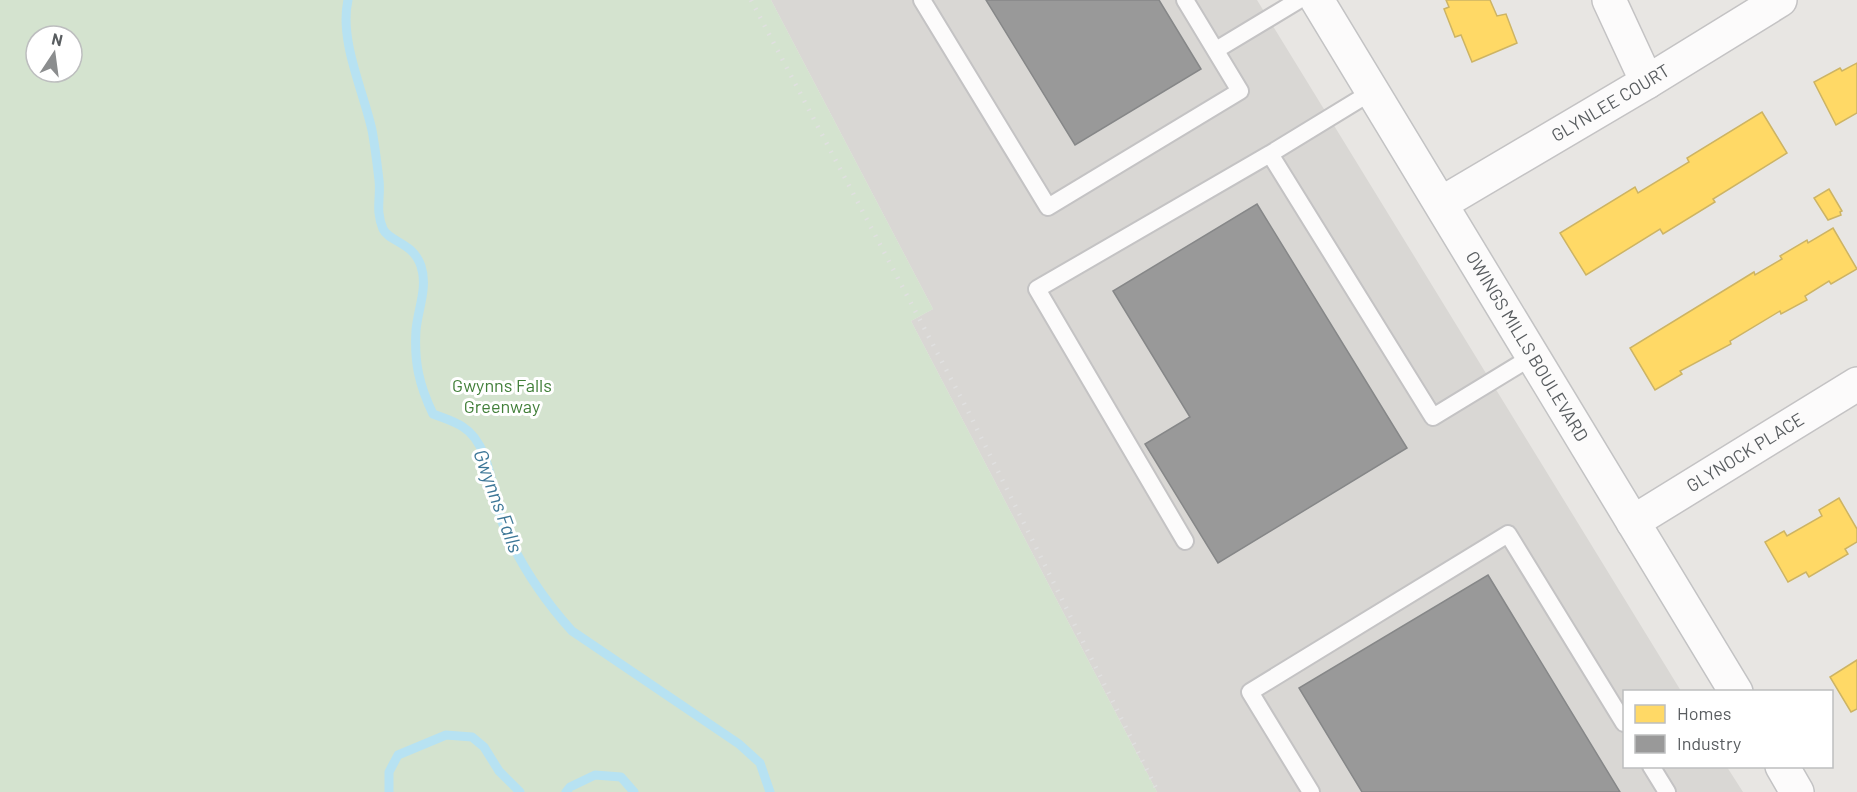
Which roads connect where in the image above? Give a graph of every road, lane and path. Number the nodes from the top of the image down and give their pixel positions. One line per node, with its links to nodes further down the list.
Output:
1 (922, 0): 7 (lane)
2 (1185, 0): 7 (lane)
3 (1299, 0): 7 (lane)
4 (1317, 0): 9 (main road, OWINGS MILLS BOULEVARD)
5 (1609, 0): 8 (main road)
6 (1780, 0): 8 (main road, GLYNLEE COURT)
7 (1216, 50)
8 (1647, 82): 11 (main road, GLYNLEE COURT)
9 (1372, 91): 10 (lane); 11 (main road, OWINGS MILLS BOULEVARD)
10 (1270, 154): 12 (lane); 15 (lane)
11 (1442, 203): 12 (main road, OWINGS MILLS BOULEVARD)
12 (1533, 356): 14 (main road, OWINGS MILLS BOULEVARD)
13 (1857, 384): 14 (main road, GLYNOCK PLACE)
14 (1633, 522): 16 (main road, OWINGS MILLS BOULEVARD)
15 (1185, 541)
16 (1735, 690)
17 (1623, 721): 20 (lane)
18 (1652, 768): 21 (lane)
19 (1783, 768): 22 (main road)
20 (1311, 792)
21 (1667, 792)
22 (1797, 792)

